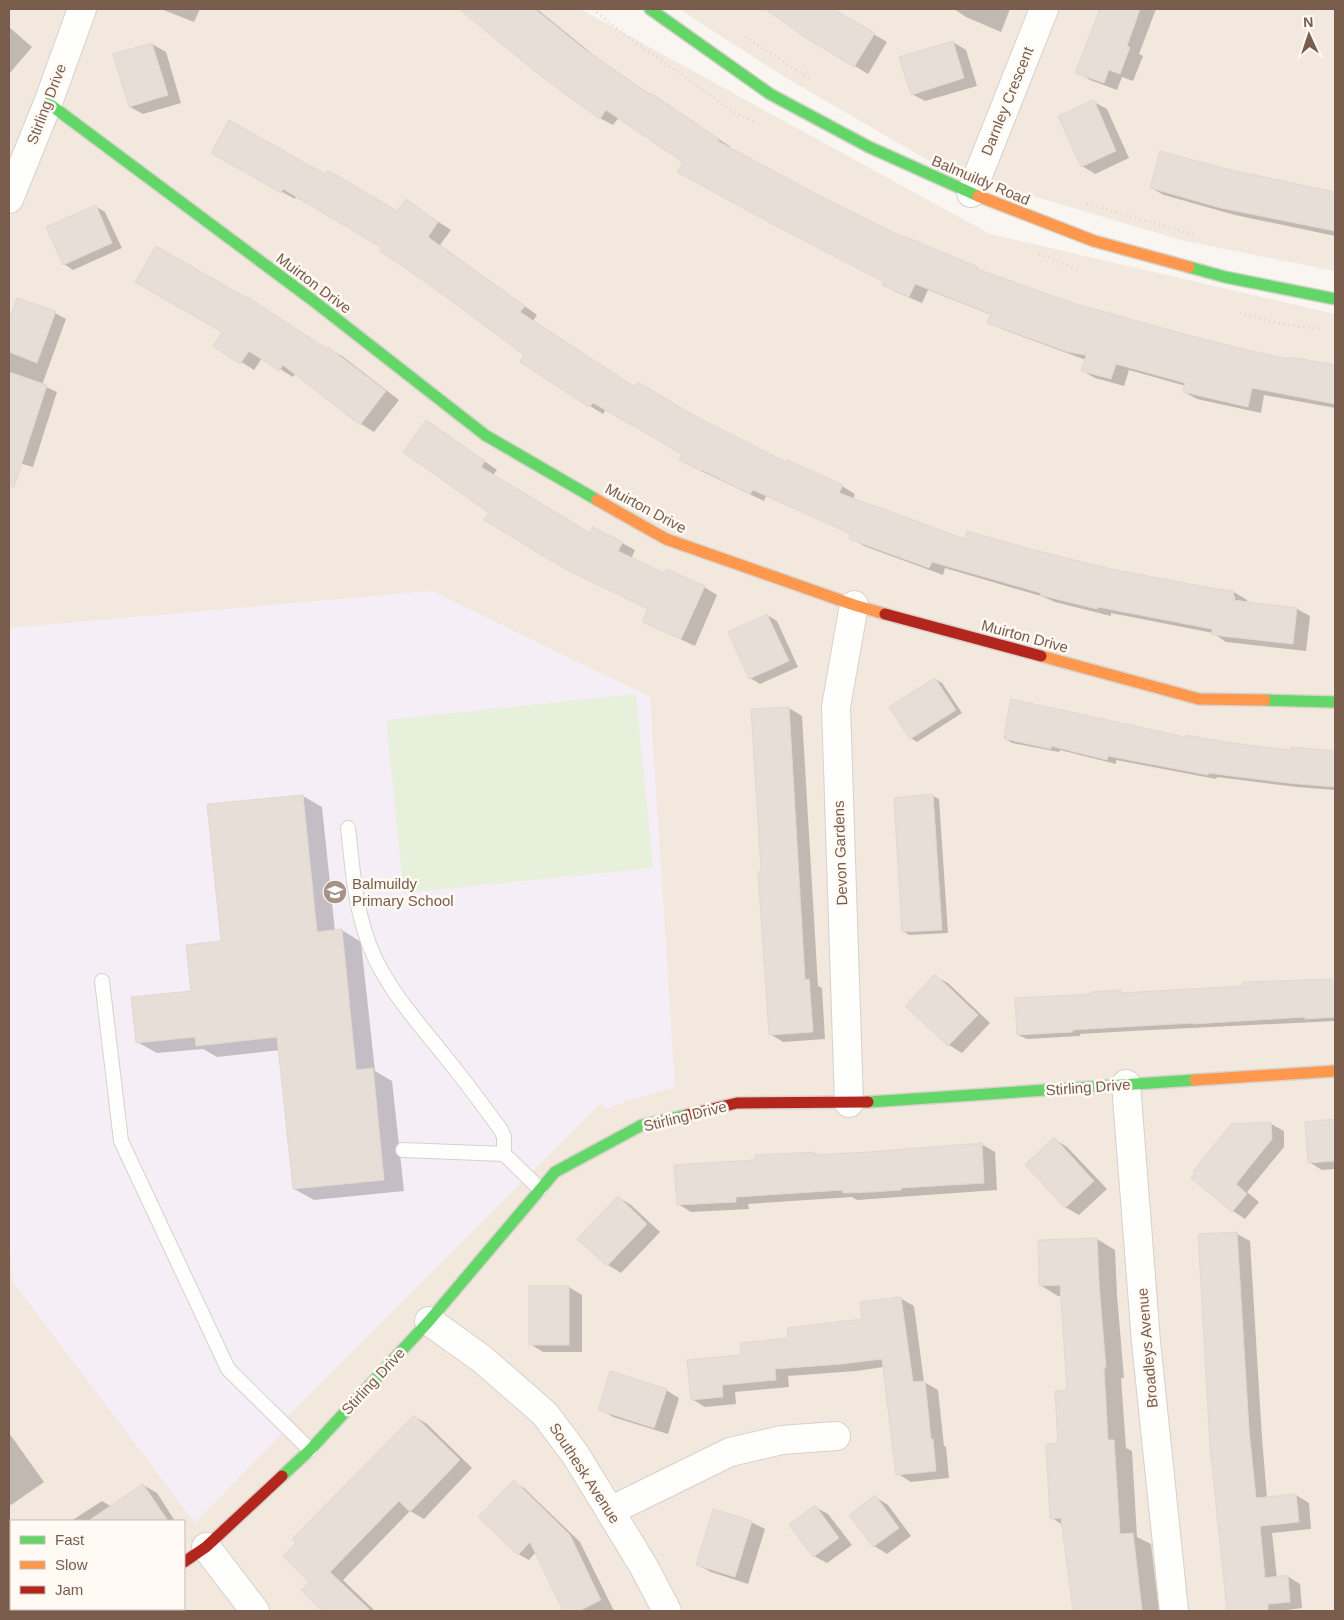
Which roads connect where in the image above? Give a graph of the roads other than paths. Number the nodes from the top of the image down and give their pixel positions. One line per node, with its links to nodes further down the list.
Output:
1 (82, 9): 4 (street, Stirling Drive)
2 (650, 9): 5 (street, Balmuildy Road)
3 (1044, 9): 5 (street, Darnley Crescent)
4 (48, 103): 6 (street, Stirling Drive); 8 (street, Muirton Drive)
5 (971, 194): 7 (street, Balmuildy Road)
6 (9, 199)
7 (1335, 299)
8 (854, 605): 9 (street, Muirton Drive); 14 (street, Devon Gardens)
9 (1335, 702)
10 (348, 828): 16 (lane)
11 (102, 981): 20 (lane)
12 (1335, 1071): 13 (street, Stirling Drive)
13 (1126, 1084): 14 (street, Stirling Drive); 26 (street, Broadleys Avenue)
14 (849, 1103): 17 (street, Stirling Drive)
15 (403, 1150): 16 (lane)
16 (504, 1154): 17 (lane)
17 (540, 1189): 18 (street, Stirling Drive)
18 (429, 1321): 20 (street, Stirling Drive); 21 (street, Southesk Avenue)
19 (836, 1436): 21 (street)
20 (310, 1450): 22 (street, Stirling Drive)
21 (610, 1511): 25 (street, Southesk Avenue)
22 (206, 1547): 23 (street, Stirling Drive); 24 (street)
23 (185, 1561)
24 (255, 1611)
25 (667, 1611)
26 (1174, 1611)

